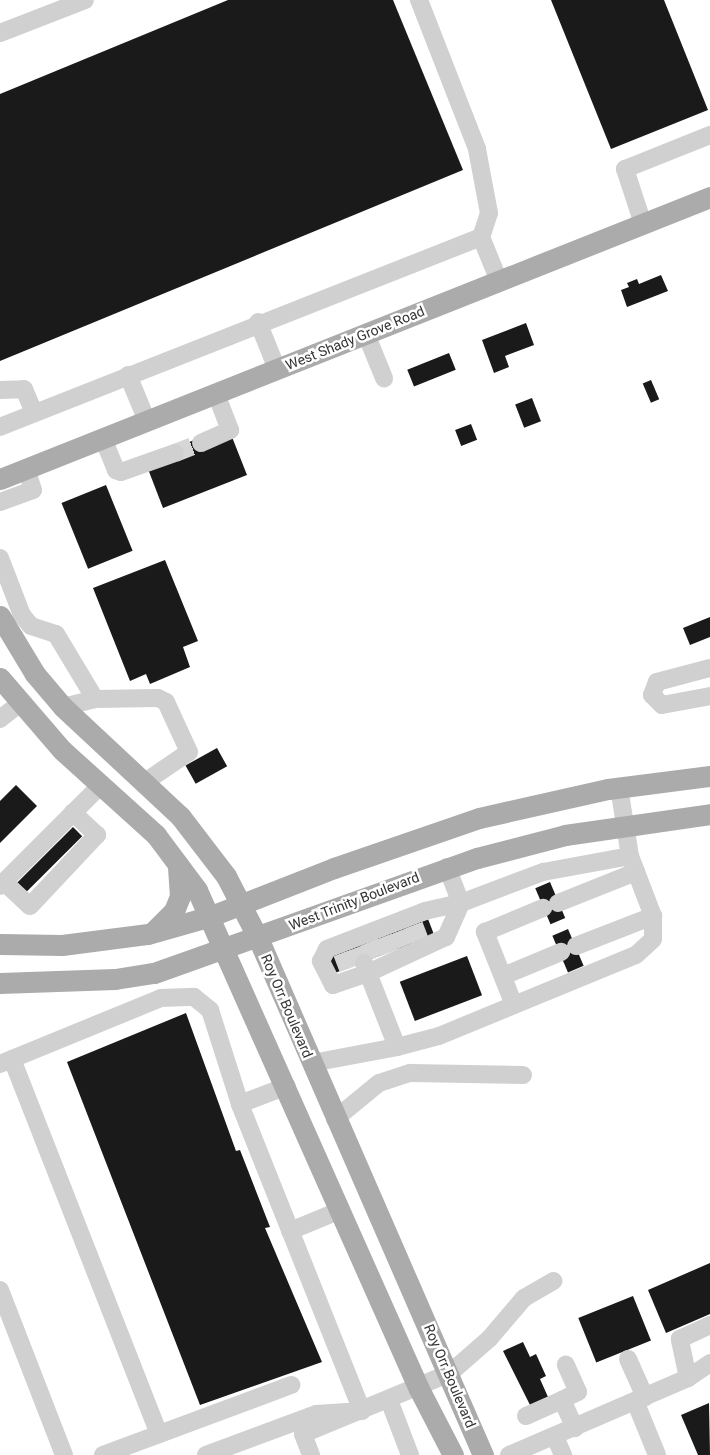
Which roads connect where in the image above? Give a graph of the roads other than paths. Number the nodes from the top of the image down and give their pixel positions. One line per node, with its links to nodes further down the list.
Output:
1 (85, 0): 3 (street)
2 (419, 0): 7 (street)
3 (0, 32)
4 (710, 135): 6 (street)
5 (710, 197): 6 (main road, West Shady Grove Road)
6 (642, 224): 8 (main road, West Shady Grove Road)
7 (481, 237): 8 (street); 9 (street)
8 (499, 281): 10 (main road, West Shady Grove Road)
9 (258, 322): 11 (street); 12 (street)
10 (366, 334): 11 (main road, West Shady Grove Road); 13 (street)
11 (277, 369): 15 (main road, West Shady Grove Road)
12 (128, 376): 16 (street); 17 (street)
13 (384, 378)
14 (0, 390): 16 (street)
15 (216, 394): 17 (main road, West Shady Grove Road); 20 (street)
16 (34, 413): 18 (street)
17 (147, 421): 19 (main road, West Shady Grove Road)
18 (0, 427)
19 (103, 438): 21 (street); 22 (main road, West Shady Grove Road)
20 (202, 443)
21 (175, 453)
22 (26, 468): 23 (main road, West Shady Grove Road); 24 (street)
23 (0, 479)
24 (0, 502)
25 (0, 558): 30 (street)
26 (0, 616): 32 (main road, Roy Orr Boulevard)
27 (710, 668): 29 (street)
28 (0, 678): 31 (main road)
29 (710, 696)
30 (95, 699): 32 (street); 35 (street)
31 (19, 704): 33 (street); 36 (main road)
32 (63, 707): 35 (main road, Roy Orr Boulevard)
33 (0, 720)
34 (710, 776): 37 (main road)
35 (144, 782): 46 (main road, Roy Orr Boulevard)
36 (102, 784): 38 (street); 41 (main road)
37 (619, 787): 40 (street); 46 (main road)
38 (73, 813): 44 (street); 44 (street)
39 (710, 814): 40 (main road, West Trinity Boulevard)
40 (624, 825): 42 (street); 43 (main road, West Trinity Boulevard)
41 (178, 861): 47 (main road); 49 (main road)
42 (633, 864): 45 (street); 48 (street); 54 (street)
43 (447, 867): 45 (street); 50 (main road, West Trinity Boulevard)
44 (2, 884)
45 (462, 903): 52 (street); 52 (street)
46 (240, 904): 47 (main road); 50 (main road, Roy Orr Boulevard)
47 (211, 916): 49 (main road); 53 (main road)
48 (653, 916): 54 (street); 56 (street)
49 (148, 934): 51 (main road)
50 (258, 938): 53 (main road, West Trinity Boulevard); 59 (main road, Roy Orr Boulevard)
51 (0, 944)
52 (381, 947): 57 (street)
53 (224, 950): 55 (main road, West Trinity Boulevard); 61 (main road)
54 (502, 976): 56 (street)
55 (0, 983)
56 (514, 1005): 57 (street)
57 (397, 1046): 59 (street)
58 (6, 1061): 62 (street); 82 (street)
59 (312, 1063): 63 (main road, Roy Orr Boulevard)
60 (522, 1075): 63 (street)
61 (288, 1086): 62 (street); 64 (main road)
62 (240, 1104): 65 (street)
63 (335, 1118): 72 (main road, Roy Orr Boulevard)
64 (341, 1210): 65 (street); 75 (main road)
65 (290, 1231): 79 (street)
66 (553, 1281): 72 (street)
67 (0, 1290): 84 (street)
68 (710, 1325): 73 (street)
69 (628, 1359): 76 (street)
70 (710, 1364): 73 (street)
71 (566, 1365): 78 (street)
72 (450, 1373): 75 (street); 90 (main road, Roy Orr Boulevard)
73 (688, 1378): 76 (street)
74 (291, 1385): 82 (street)
75 (418, 1389): 77 (street); 89 (main road)
76 (640, 1399): 81 (street); 93 (street)
77 (389, 1400): 79 (street); 88 (street)
78 (562, 1400): 80 (street); 81 (street)
79 (362, 1411): 86 (street); 87 (street)
80 (526, 1416)
81 (575, 1428): 83 (street)
82 (159, 1434): 85 (street)
83 (555, 1437): 91 (street); 92 (street)
84 (64, 1455)
85 (103, 1455)
86 (206, 1455)
87 (311, 1455)
88 (410, 1455)
89 (453, 1455)
90 (483, 1455)
91 (509, 1455)
92 (563, 1455)
93 (657, 1455)

